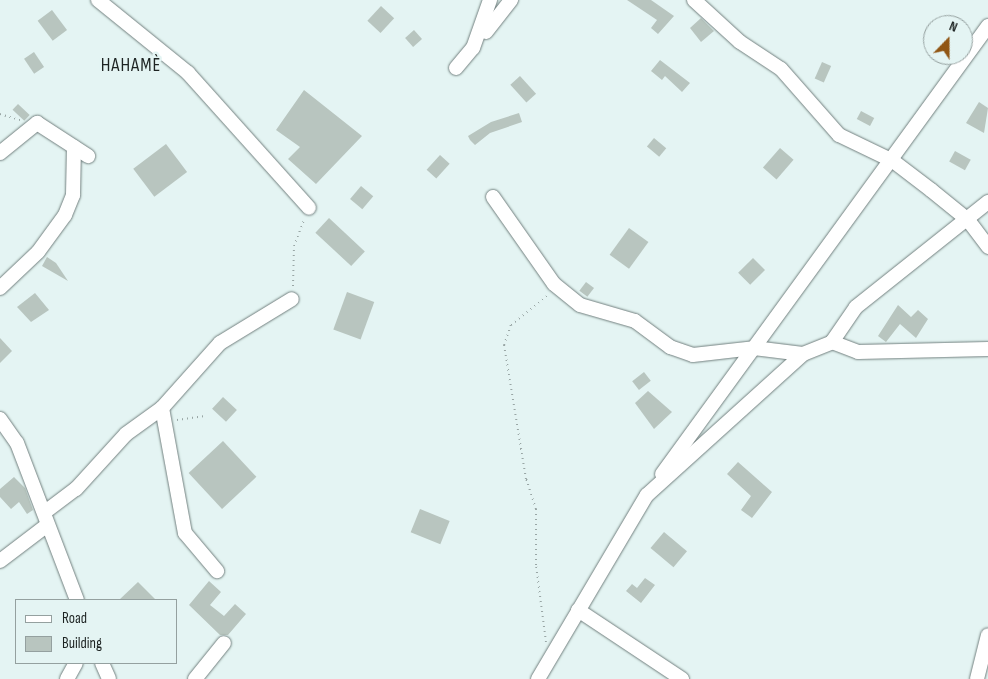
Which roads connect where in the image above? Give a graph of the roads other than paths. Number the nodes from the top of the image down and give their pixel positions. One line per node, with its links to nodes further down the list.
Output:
1 (98, 0): 14 (street)
2 (490, 0): 6 (street)
3 (511, 0): 6 (street)
4 (694, 0): 11 (street)
5 (988, 26): 11 (street)
6 (473, 48): 7 (street)
7 (456, 68)
8 (74, 147): 9 (street); 10 (street); 17 (street)
9 (0, 153)
10 (88, 156)
11 (893, 161): 15 (street); 20 (street)
12 (493, 197): 20 (street)
13 (988, 202): 15 (street)
14 (309, 208)
15 (968, 220): 16 (street); 19 (street)
16 (988, 247)
17 (0, 288)
18 (292, 298): 23 (street)
19 (832, 342): 21 (street); 22 (street)
20 (754, 348): 22 (street); 25 (street)
21 (988, 349)
22 (803, 354): 25 (street)
23 (164, 414): 26 (street); 28 (street)
24 (0, 419): 26 (street)
25 (647, 495): 30 (street)
26 (46, 519): 27 (street); 29 (street)
27 (0, 561)
28 (216, 571)
29 (77, 599)
30 (578, 610): 33 (street); 41 (street)
31 (988, 635): 42 (street)
32 (224, 643): 38 (street)
33 (550, 657): 39 (street); 40 (street)
34 (75, 664): 36 (street)
35 (102, 664): 37 (street)
36 (67, 679)
37 (109, 679)
38 (195, 679)
39 (538, 679)
40 (550, 679)
41 (682, 679)
42 (977, 679)

